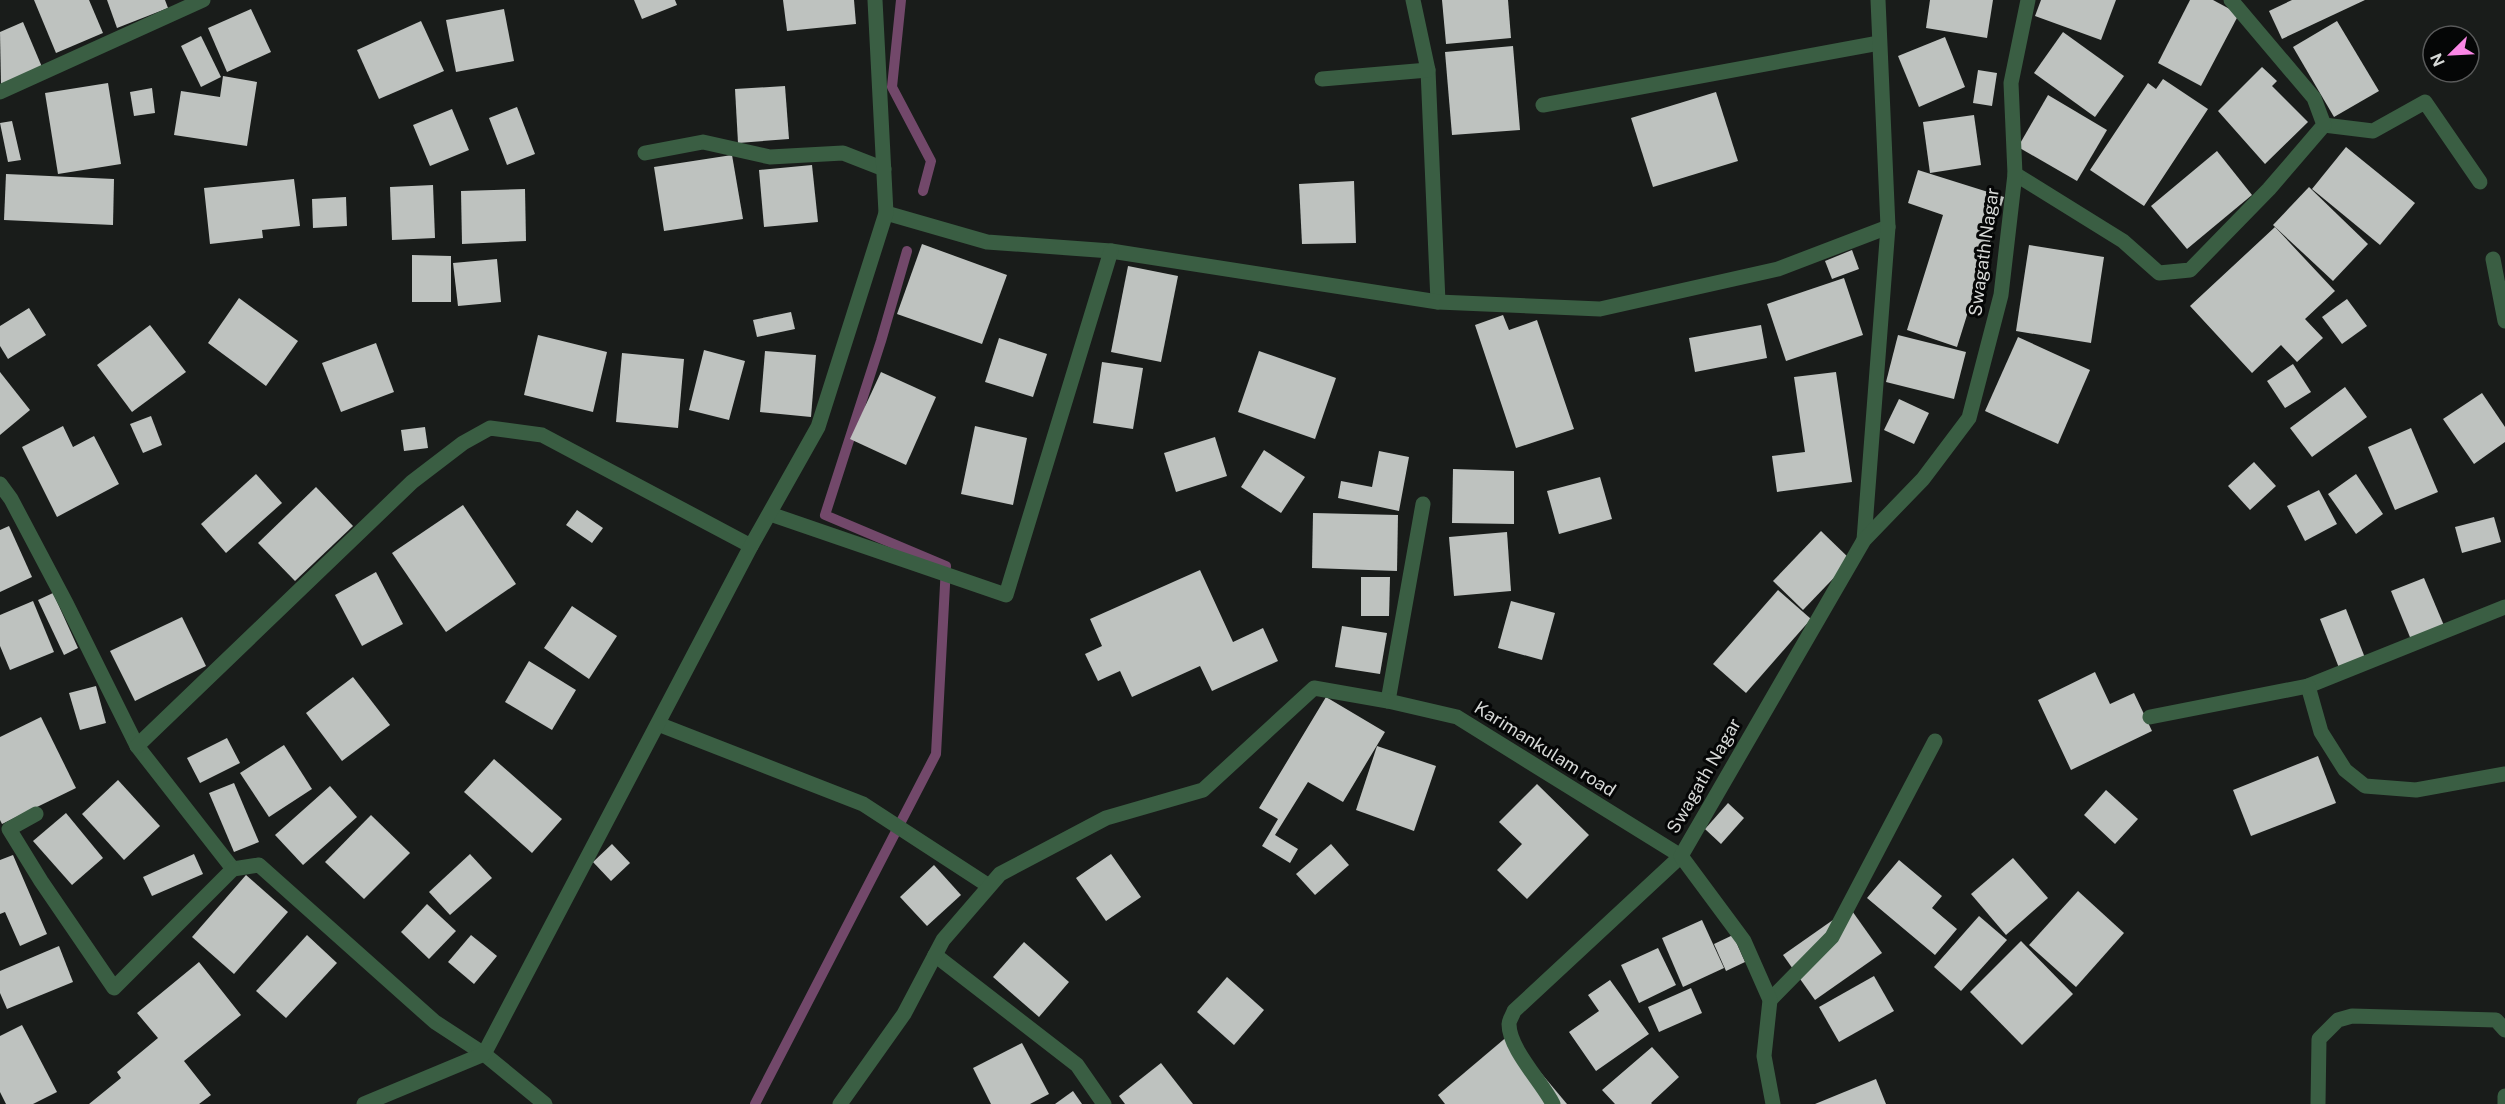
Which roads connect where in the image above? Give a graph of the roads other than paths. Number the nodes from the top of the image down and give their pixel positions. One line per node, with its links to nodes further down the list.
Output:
1 (203, 0): 10 (street)
2 (875, 0): 14 (street)
3 (1413, 0): 8 (street)
4 (1878, 0): 7 (street, Swagath Nagar)
5 (2028, 0): 15 (street, Swagath Nagar)
6 (2231, 0): 12 (street)
7 (1879, 43): 11 (street); 18 (street, Swagath Nagar)
8 (1428, 70): 9 (street); 21 (street)
9 (1322, 79)
10 (0, 92)
11 (1543, 105)
12 (2324, 125): 15 (street); 16 (street)
13 (645, 153): 14 (street)
14 (884, 169): 17 (street)
15 (2015, 174): 26 (street, Swagath Nagar)
16 (2480, 182)
17 (886, 213): 19 (street); 25 (street)
18 (1888, 227): 21 (street); 26 (street, Swagath Nagar)
19 (1111, 251): 21 (street); 25 (street)
20 (2493, 259): 22 (street)
21 (1438, 302)
22 (2505, 321)
23 (0, 484): 34 (street)
24 (1423, 504): 30 (street)
25 (770, 514): 27 (street)
26 (1864, 540): 37 (street, Swagath Nagar)
27 (751, 546): 32 (street); 34 (street)
28 (2505, 607): 29 (street)
29 (2308, 686): 31 (street); 35 (street)
30 (1388, 700): 37 (street, Karimankulam road); 39 (street, Karimankulam road)
31 (2150, 717)
32 (658, 723): 39 (street); 43 (street)
33 (1935, 741): 41 (street)
34 (137, 746): 38 (street)
35 (2505, 774)
36 (36, 814): 38 (street)
37 (1681, 856): 41 (street, Swagath Nagar); 49 (street)
38 (233, 869): 43 (street)
39 (989, 886): 40 (street, Karimankulam road)
40 (935, 955): 47 (street, Karimankulam road); 48 (street)
41 (1770, 1000): 50 (street, Swagath Nagar)
42 (2505, 1030): 51 (street)
43 (484, 1054): 45 (street); 46 (street)
44 (2505, 1096): 52 (street)
45 (364, 1104)
46 (545, 1104)
47 (840, 1104)
48 (1104, 1104)
49 (1553, 1104)
50 (1773, 1104)
51 (2318, 1104)
52 (2505, 1104)

